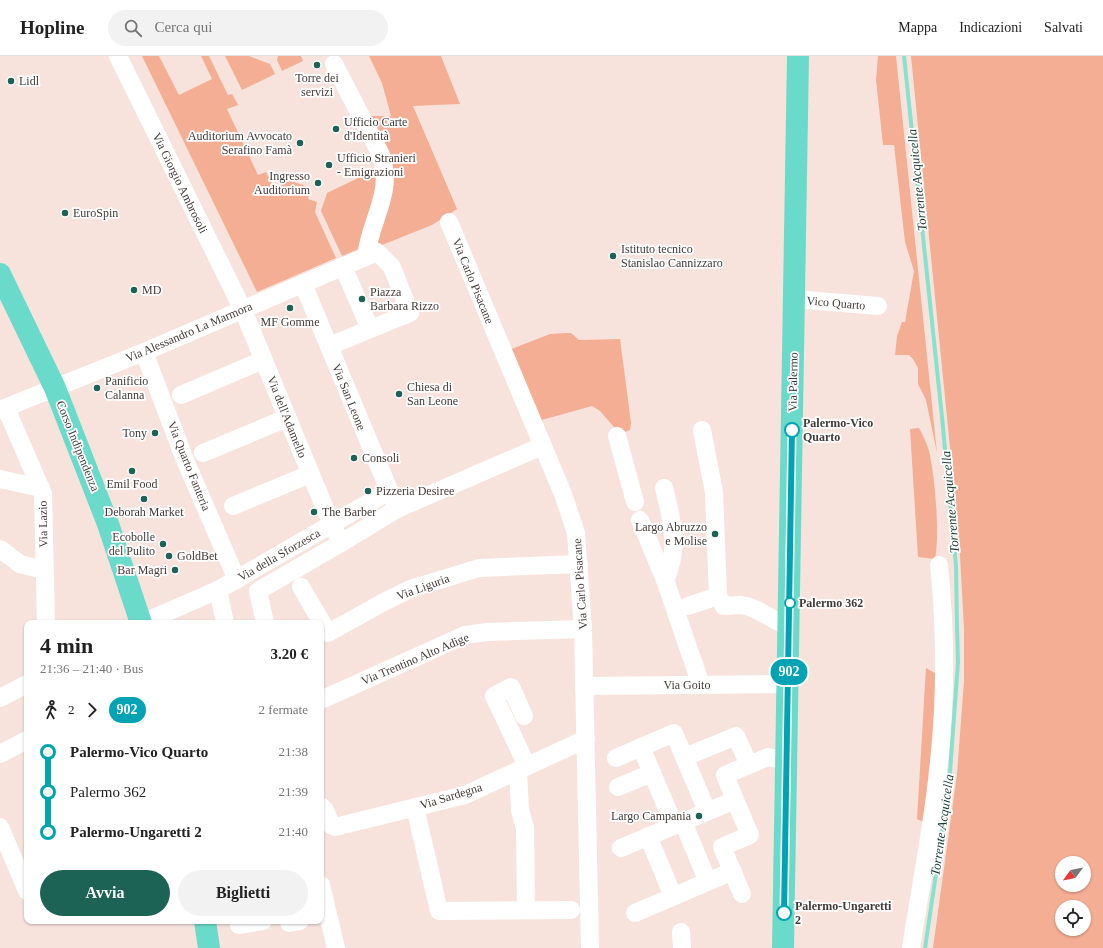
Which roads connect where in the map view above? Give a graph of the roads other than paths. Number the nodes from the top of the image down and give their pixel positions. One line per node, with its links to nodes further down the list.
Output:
1 (118, 56): 11 (street, Via Giorgio Ambrosoli)
2 (798, 56): 9 (main road, Via Palermo)
3 (334, 64): 5 (street)
4 (449, 222): 22 (street, Via Carlo Pisacane)
5 (372, 254): 6 (street, Via Alessandro La Marmora); 12 (street)
6 (343, 266): 8 (street, Via Alessandro La Marmora); 12 (street)
7 (0, 274): 16 (main road, Corso Indipendenza)
8 (303, 284): 11 (street, Via Alessandro La Marmora); 13 (street, Via San Leone)
9 (794, 299): 10 (street, Vico Quarto); 52 (main road, Via Palermo)
10 (878, 306)
11 (242, 310): 14 (street, Via Alessandro La Marmora); 15 (street, Via dell'Adamello)
12 (370, 329): 13 (street)
13 (329, 346): 28 (street, Via San Leone)
14 (144, 352): 16 (street, Via Alessandro La Marmora); 39 (street, Via Quarto Fanteria)
15 (264, 360): 17 (street); 19 (street, Via dell'Adamello)
16 (55, 388): 18 (street, Via Alessandro La Marmora); 46 (main road, Corso Indipendenza)
17 (182, 395)
18 (2, 409): 26 (street, Via Lazio)
19 (287, 418): 23 (street); 24 (street, Via dell'Adamello)
20 (702, 430): 43 (street)
21 (617, 436): 29 (street)
22 (542, 446): 31 (street); 36 (street, Via Carlo Pisacane)
23 (203, 453)
24 (310, 474): 30 (street); 33 (street, Via dell'Adamello)
25 (0, 479): 26 (street)
26 (40, 488): 38 (street, Via Lazio)
27 (664, 488): 40 (street)
28 (389, 491): 31 (street, Via San Leone); 33 (street)
29 (635, 502)
30 (233, 506)
31 (398, 509): 34 (street)
32 (640, 520): 40 (street)
33 (332, 525): 34 (street, Via della Sforzesca); 39 (street, Via della Sforzesca)
34 (341, 542): 49 (street, Via della Sforzesca)
35 (0, 549): 38 (street)
36 (579, 564): 51 (street, Via Liguria); 53 (street, Via Carlo Pisacane)
37 (939, 565): 96 (street)
38 (44, 570): 45 (street, Via Lazio)
39 (237, 580): 42 (street, Via della Sforzesca)
40 (665, 580): 55 (street)
41 (301, 587): 50 (street, Via Liguria)
42 (218, 590): 47 (street, Via della Sforzesca); 48 (street)
43 (718, 596): 44 (street); 52 (street)
44 (688, 606)
45 (46, 620)
46 (140, 620)
47 (148, 620)
48 (224, 620)
49 (264, 620)
50 (320, 620)
51 (324, 626)
52 (790, 626): 54 (main road, Via Palermo)
53 (583, 629): 57 (street, Via Carlo Pisacane); 59 (street, Via Trentino Alto Adige)
54 (789, 684): 55 (street, Via Goito); 67 (main road, Via Palermo)
55 (701, 685): 57 (street, Via Goito)
56 (24, 686): 58 (street)
57 (584, 686): 61 (street, Via Carlo Pisacane)
58 (0, 698)
59 (324, 699)
60 (524, 716): 69 (street)
61 (586, 738): 69 (street, Via Sardegna); 94 (street, Via Carlo Pisacane)
62 (24, 742): 64 (street)
63 (641, 747): 65 (street); 66 (street); 70 (street)
64 (0, 754)
65 (616, 758)
66 (685, 758): 68 (street); 75 (street)
67 (787, 761): 68 (street); 95 (main road, Via Palermo)
68 (749, 765): 72 (street)
69 (522, 769): 73 (street, Via Sardegna); 85 (street)
70 (652, 773): 71 (street); 76 (street)
71 (618, 787)
72 (735, 800): 75 (street); 81 (street)
73 (414, 807): 74 (street, Via Sardegna); 85 (street)
74 (324, 809)
75 (707, 811): 76 (street)
76 (678, 824): 78 (street); 82 (street)
77 (0, 827): 80 (street)
78 (648, 836): 79 (street); 84 (street)
79 (621, 848)
80 (22, 867)
81 (732, 871): 82 (street); 83 (street)
82 (708, 882): 84 (street)
83 (742, 894)
84 (673, 896): 87 (street)
85 (526, 910): 86 (street)
86 (572, 910)
87 (634, 912)
88 (324, 918): 93 (street)
89 (205, 924): 92 (main road)
90 (245, 924): 91 (street)
91 (239, 925)
92 (209, 948)
93 (336, 948)
94 (590, 948)
95 (783, 948)
96 (911, 948)

